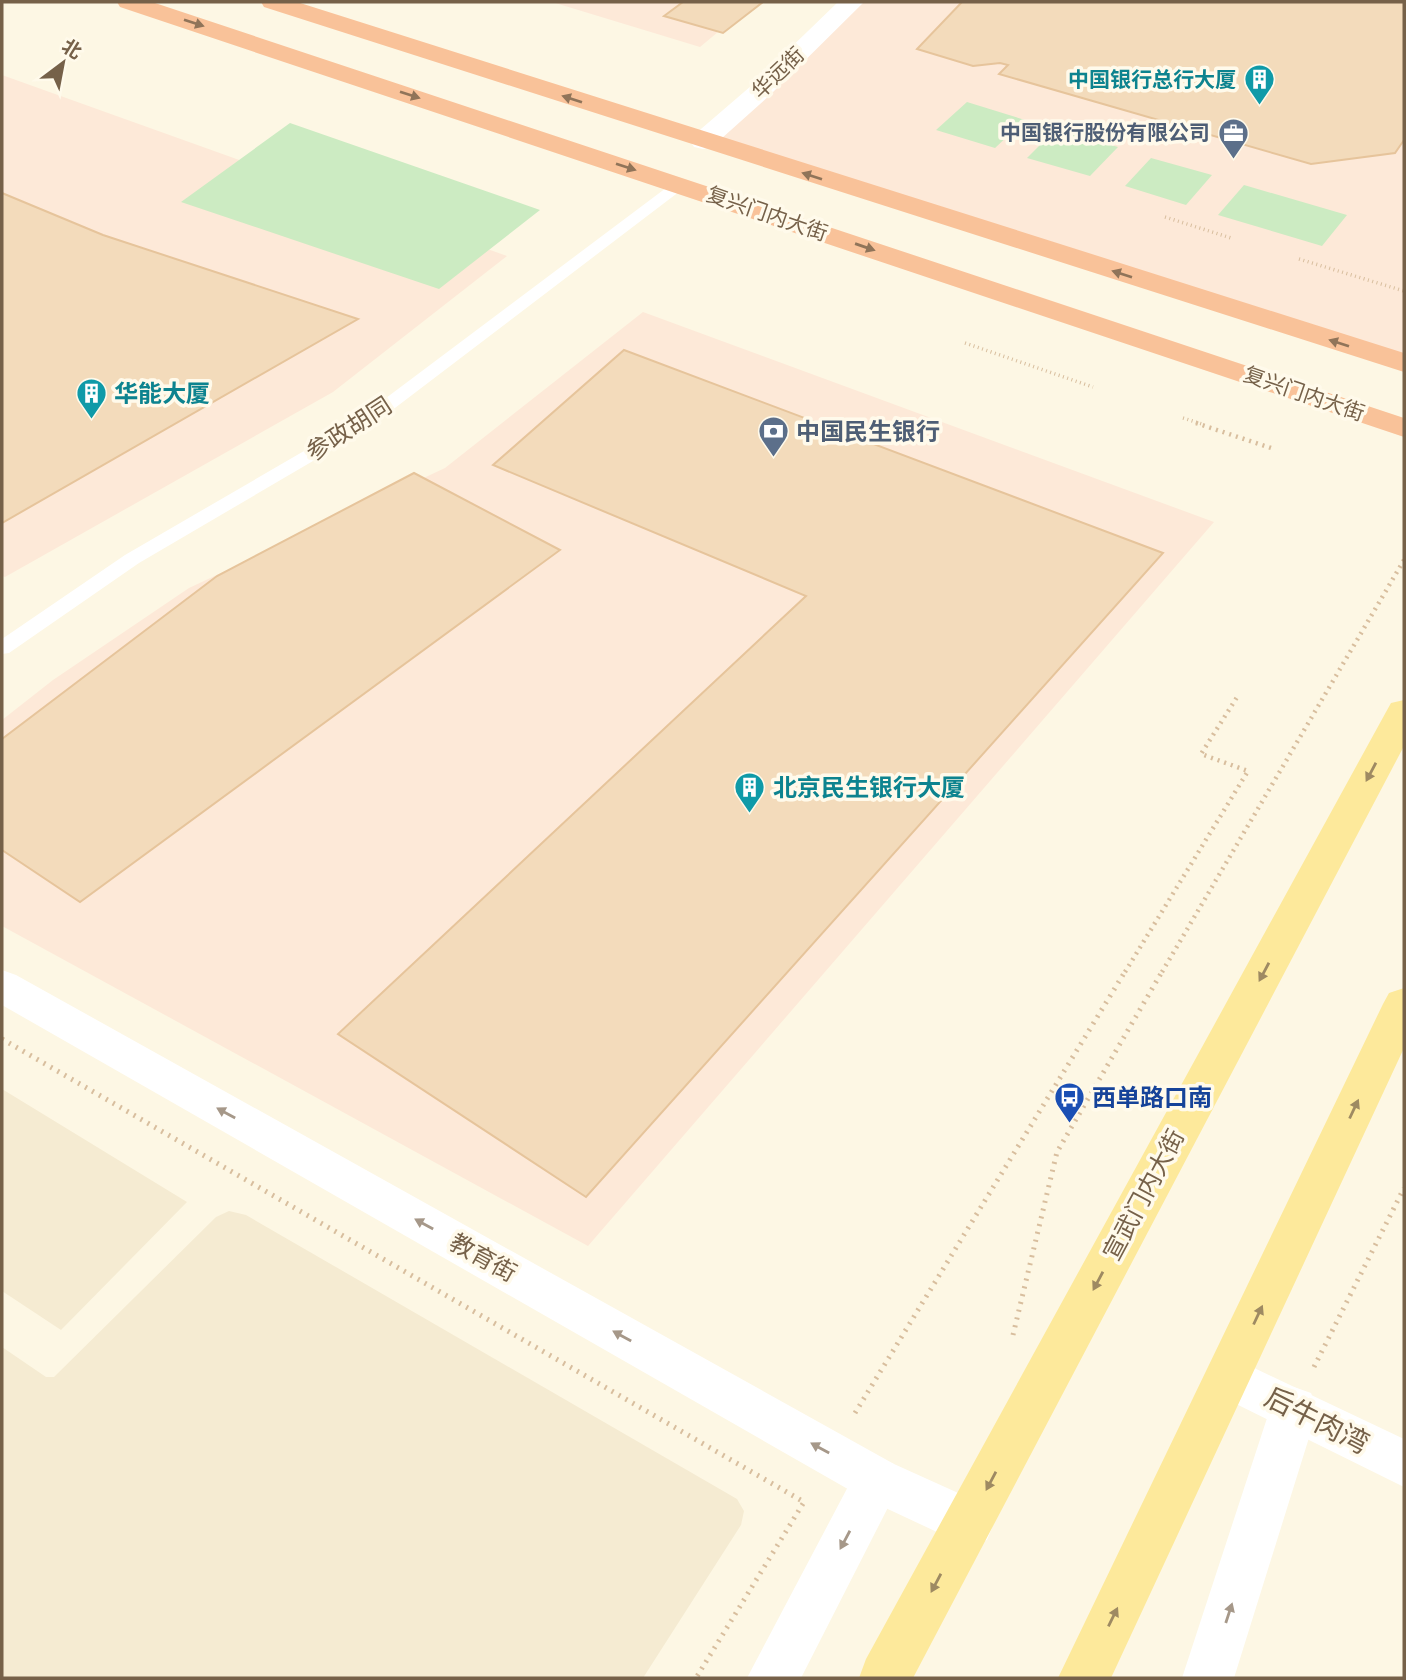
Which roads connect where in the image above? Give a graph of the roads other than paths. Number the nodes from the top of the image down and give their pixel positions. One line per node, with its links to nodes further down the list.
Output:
1 (129, 2): 5 (highway, 复兴门内大街, one-way to 5)
2 (273, 2): 4 (highway, 复兴门内大街, one-way to 2)
3 (852, 2): 4 (street, 华远街)
4 (702, 141): 6 (highway, 复兴门内大街, one-way to 4)
5 (679, 185): 7 (highway, 复兴门内大街, one-way to 7); 8 (lane, 参政胡同)
6 (1404, 363)
7 (1404, 428)
8 (2, 648)
9 (1404, 712): 16 (main road, 宣武门内大街, one-way to 16)
10 (2, 986): 15 (street, 教育街, one-way to 10)
11 (1404, 1004): 12 (main road, one-way to 11)
12 (1229, 1377): 13 (street, 后牛肉湾); 19 (main road, one-way to 12)
13 (1294, 1409): 14 (street, 后牛肉湾); 20 (street, one-way to 13)
14 (1404, 1464)
15 (877, 1480): 16 (street, 教育街); 17 (street, one-way to 17)
16 (969, 1523): 18 (main road, 宣武门内大街, one-way to 18)
17 (773, 1678)
18 (885, 1678)
19 (1084, 1678)
20 (1208, 1678)

